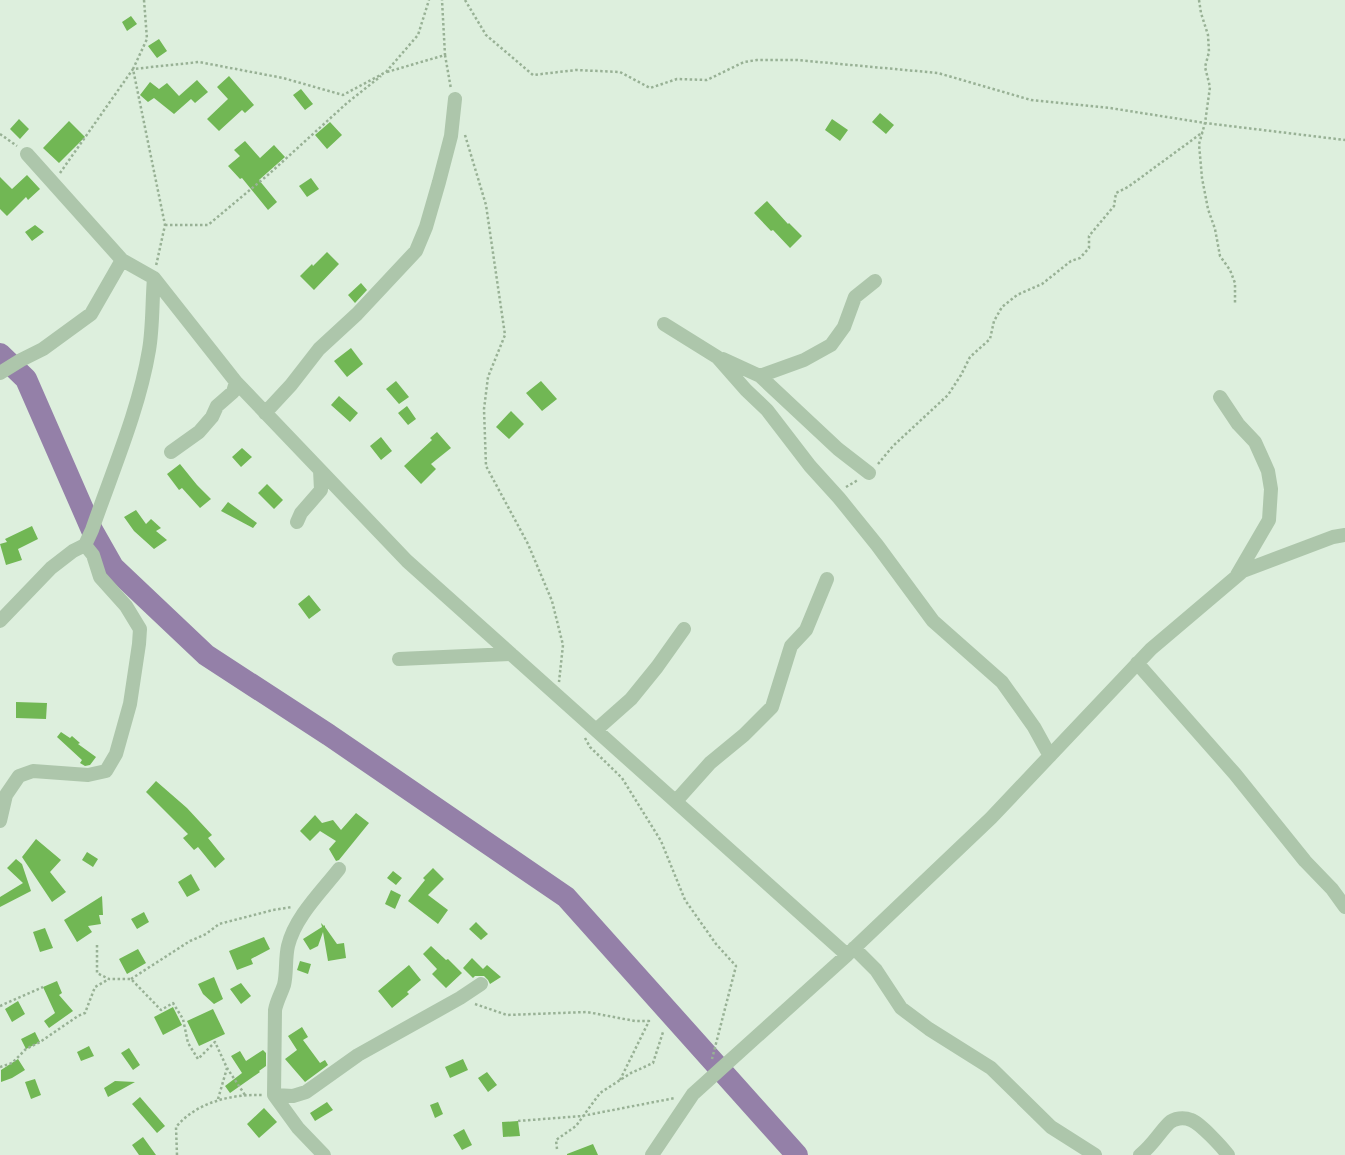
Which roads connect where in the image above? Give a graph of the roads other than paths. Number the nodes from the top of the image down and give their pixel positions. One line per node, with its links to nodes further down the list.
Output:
1 (454, 99): 12 (street)
2 (27, 154): 3 (street)
3 (122, 260): 4 (street); 8 (street)
4 (154, 278): 10 (street); 18 (street)
5 (875, 281): 9 (street)
6 (664, 324): 7 (street)
7 (717, 357): 9 (street); 27 (street)
8 (0, 373)
9 (760, 376): 15 (street)
10 (236, 382): 12 (street); 13 (street)
11 (1220, 397): 19 (street)
12 (265, 413): 14 (street)
13 (171, 452)
14 (320, 470): 16 (street); 23 (street)
15 (869, 473)
16 (297, 522)
17 (1345, 535): 19 (street)
18 (85, 544): 21 (street); 29 (street)
19 (1236, 578): 25 (street)
20 (827, 579): 28 (street)
21 (0, 621)
22 (684, 629): 26 (street)
23 (511, 654): 24 (street); 26 (street)
24 (399, 659)
25 (1137, 663): 27 (street); 31 (street)
26 (596, 730): 28 (street)
27 (1050, 756): 32 (street)
28 (676, 801): 32 (street)
29 (0, 821)
30 (339, 870): 34 (street)
31 (1345, 907)
32 (851, 952): 36 (street); 37 (street)
33 (481, 984): 34 (street)
34 (274, 1095): 35 (street)
35 (324, 1155)
36 (652, 1155)
37 (1095, 1155)
38 (1140, 1155): 39 (street)
39 (1228, 1155)

